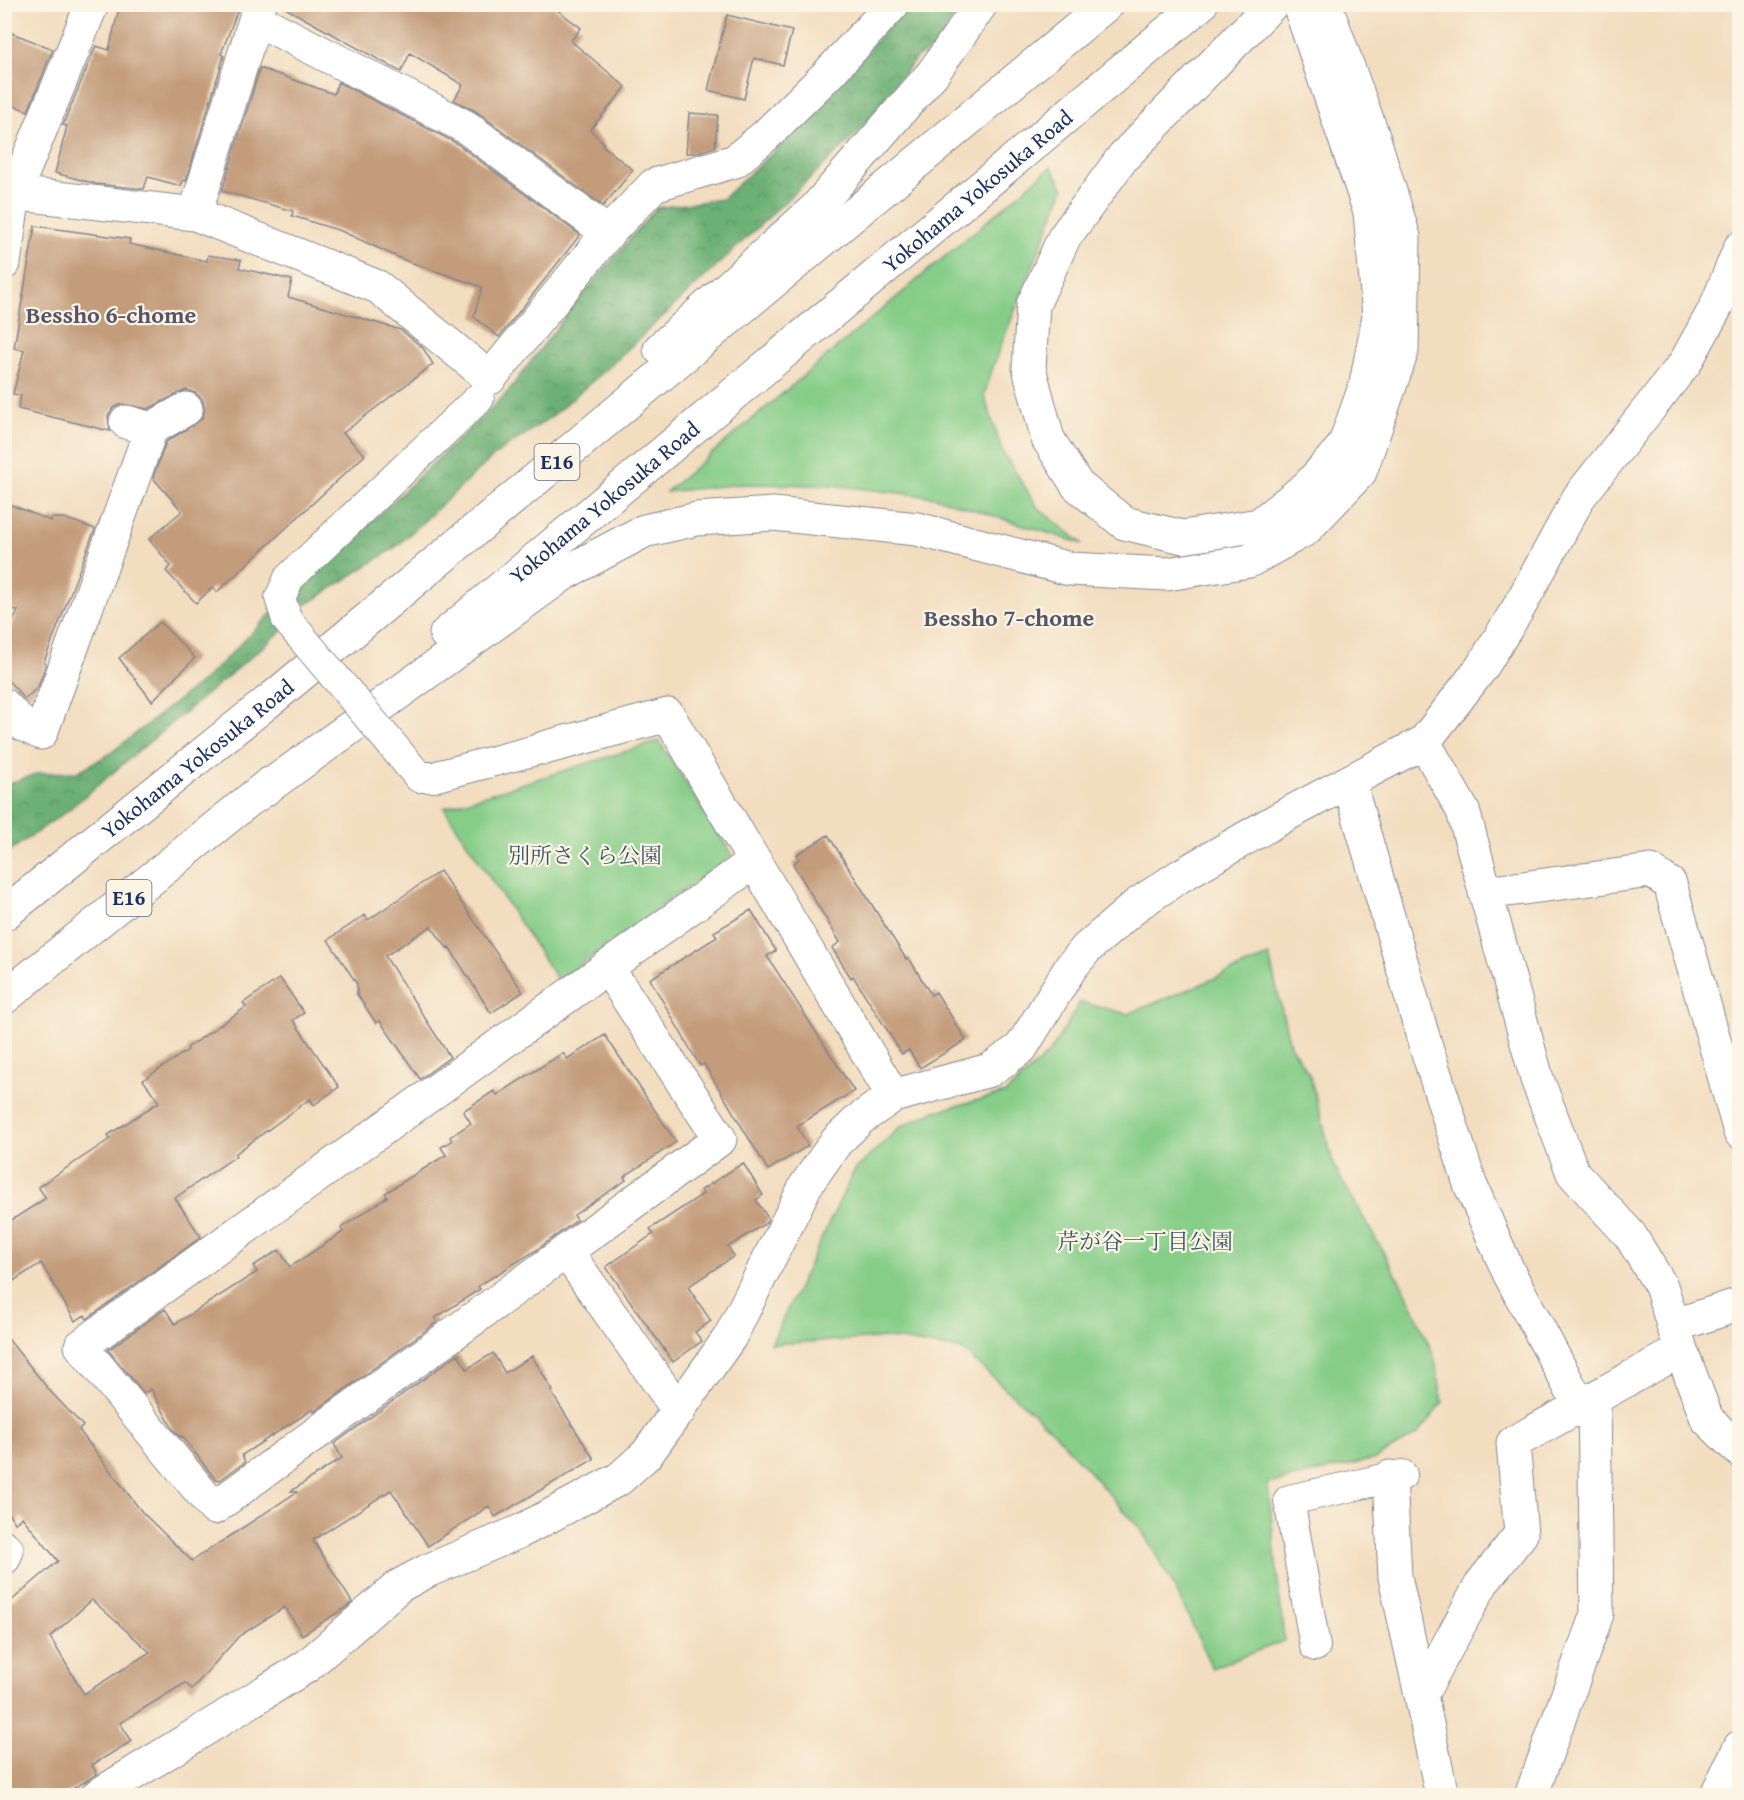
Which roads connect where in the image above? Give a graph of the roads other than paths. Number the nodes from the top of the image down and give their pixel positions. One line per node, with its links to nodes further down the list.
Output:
1 (92, 4): 10 (main road)
2 (893, 4): 12 (main road)
3 (981, 4): 17 (main road)
4 (1107, 4): 17 (main road, Yokohama Yokosuka Road / E16)
5 (1201, 4): 22 (main road, Yokohama Yokosuka Road / E16)
6 (1272, 4): 7 (main road)
7 (1299, 4)
8 (1324, 4): 22 (main road)
9 (258, 12): 11 (main road); 12 (main road)
10 (9, 193): 11 (main road); 14 (main road)
11 (195, 214): 15 (main road)
12 (608, 233): 15 (main road)
13 (1740, 248): 19 (main road)
14 (4, 263)
15 (485, 388): 20 (street, bridge)
16 (186, 410): 18 (main road)
17 (280, 692): 25 (main road, Yokohama Yokosuka Road / E16)
18 (4, 705)
19 (1424, 742): 21 (main road); 24 (main road)
20 (544, 748): 23 (main road)
21 (1349, 782): 28 (main road); 33 (main road)
22 (254, 797): 27 (main road, Yokohama Yokosuka Road / E16)
23 (755, 861): 26 (main road); 28 (main road)
24 (1485, 893): 29 (main road); 32 (main road)
25 (4, 914)
26 (607, 968): 30 (main road); 30 (main road)
27 (4, 998)
28 (893, 1096): 34 (main road)
29 (1740, 1132)
30 (567, 1251): 34 (main road)
31 (1740, 1304): 32 (main road)
32 (1677, 1338): 33 (main road); 35 (main road)
33 (1587, 1402): 40 (main road); 44 (main road)
34 (679, 1411): 42 (main road)
35 (1740, 1451)
36 (1396, 1476): 39 (street); 40 (main road)
37 (4, 1547): 38 (main road)
38 (4, 1558)
39 (1315, 1646)
40 (1422, 1695): 43 (main road)
41 (1740, 1747): 45 (main road)
42 (97, 1796)
43 (1442, 1796)
44 (1531, 1796)
45 (1716, 1796)

